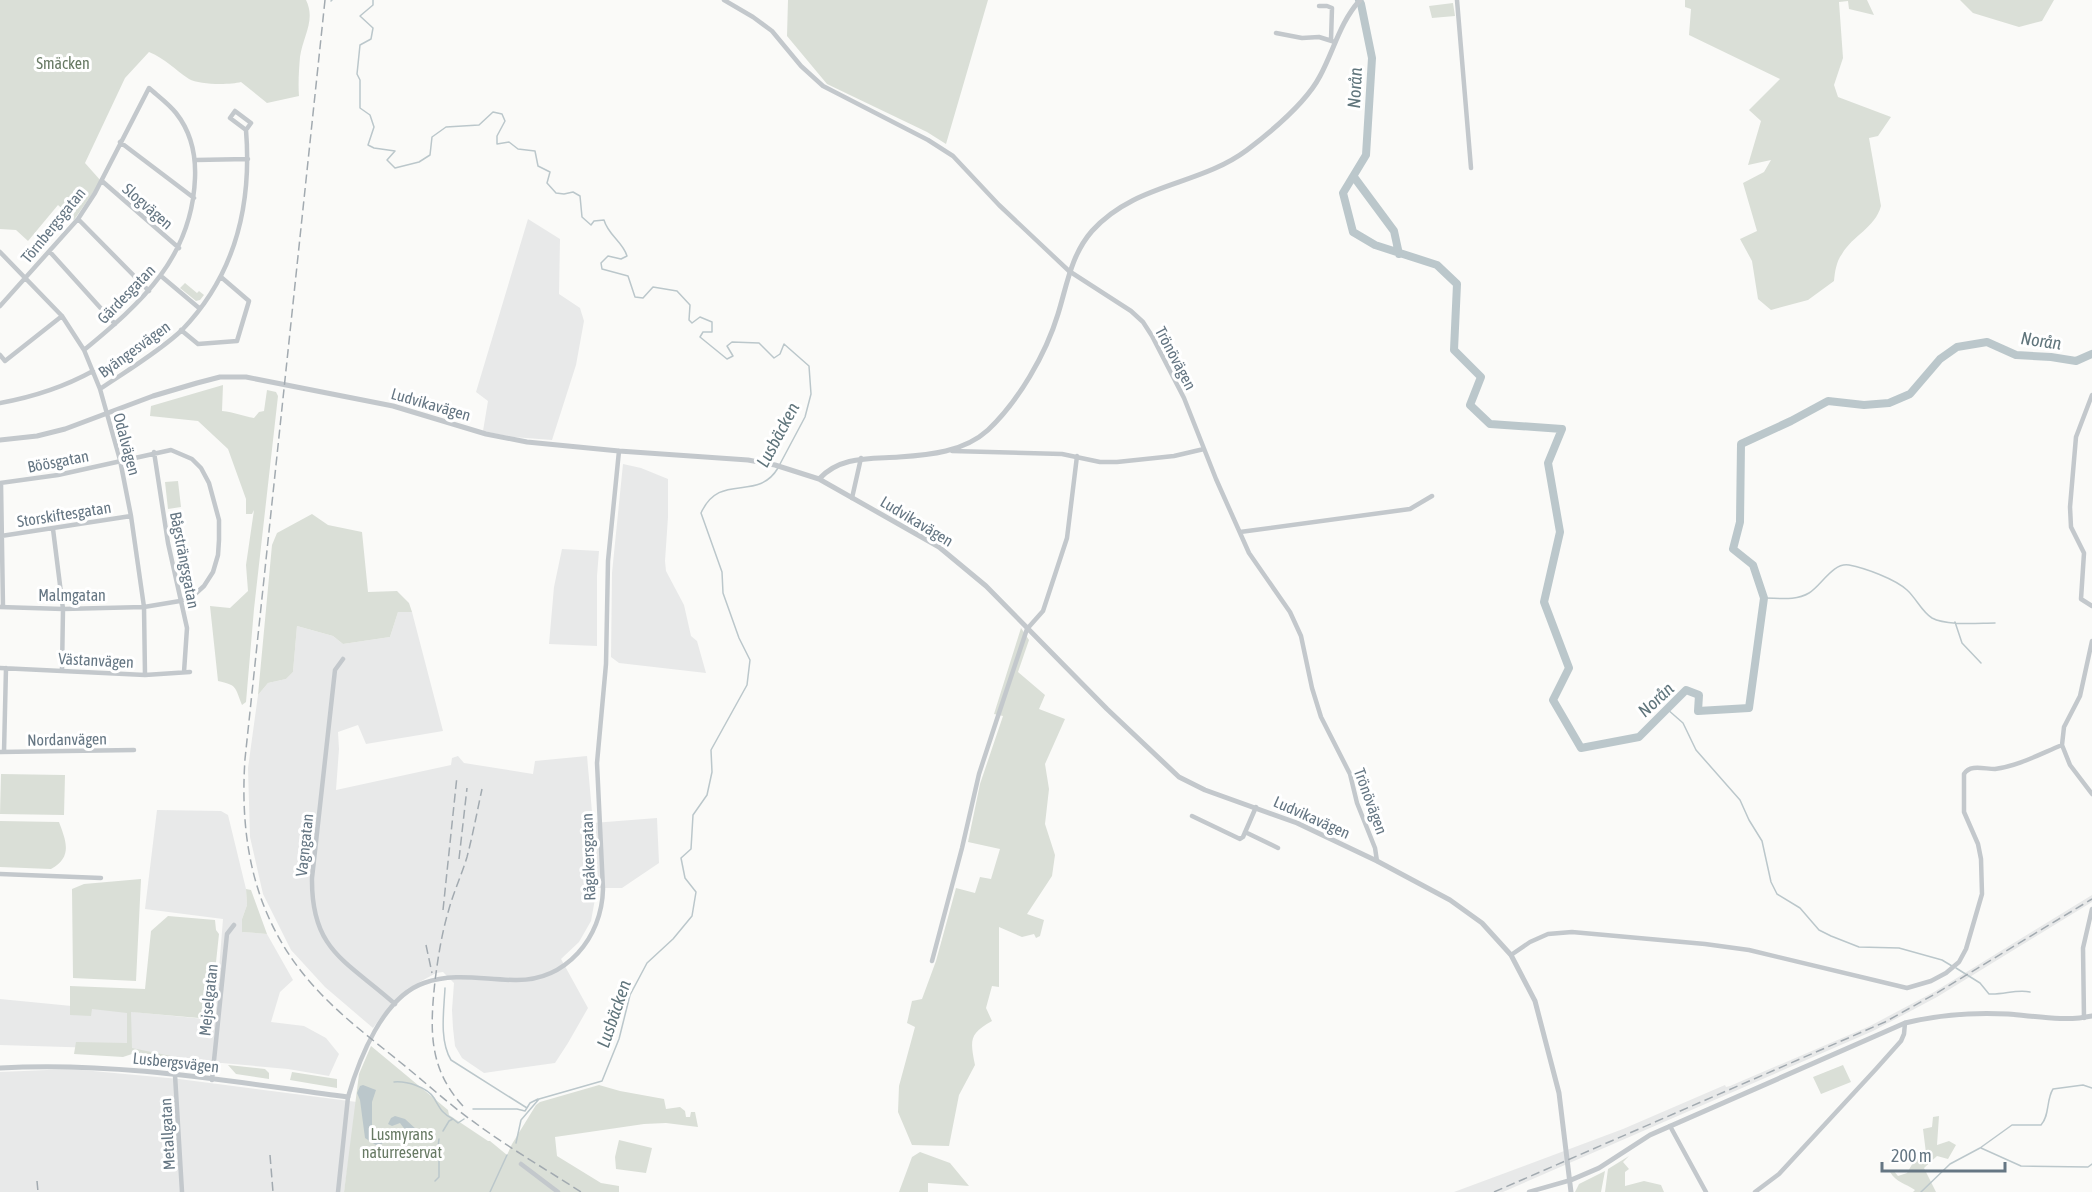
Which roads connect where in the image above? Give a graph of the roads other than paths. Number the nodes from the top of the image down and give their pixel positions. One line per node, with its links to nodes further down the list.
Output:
1 (724, 0): 19 (street, Trönövägen)
2 (1360, 0): 6 (street)
3 (1456, 0): 12 (street)
4 (1319, 6): 6 (street)
5 (1276, 33): 6 (street)
6 (1333, 41): 19 (street)
7 (149, 88): 9 (street, Törnbergsgatan); 11 (street, Gärdesgatan)
8 (246, 130): 10 (street, Byängesvägen)
9 (120, 142): 13 (street, Törnbergsgatan); 14 (street)
10 (248, 159): 11 (street); 22 (street, Byängesvägen)
11 (196, 160): 14 (street, Gärdesgatan)
12 (1471, 168)
13 (102, 181): 15 (street, Törnbergsgatan); 16 (street, Slogvägen)
14 (195, 198): 16 (street, Gärdesgatan)
15 (78, 219): 18 (street, Törnbergsgatan); 23 (street)
16 (179, 248): 20 (street, Gärdesgatan)
17 (0, 252): 21 (street, Odalvägen)
18 (50, 252): 21 (street, Törnbergsgatan); 27 (street)
19 (1069, 271): 37 (street, Trönövägen); 39 (street)
20 (161, 276): 23 (street, Gärdesgatan); 25 (street)
21 (26, 278): 24 (street, Törnbergsgatan); 26 (street, Odalvägen)
22 (220, 278): 25 (street, Byängesvägen); 28 (street)
23 (150, 291): 27 (street, Gärdesgatan)
24 (0, 306)
25 (199, 308): 28 (street, Byängesvägen)
26 (62, 315): 29 (street, Odalvägen); 30 (street)
27 (116, 324): 29 (street, Gärdesgatan)
28 (181, 330): 32 (street, Byängesvägen)
29 (84, 350): 31 (street, Odalvägen)
30 (0, 355)
31 (93, 371): 32 (street, Odalvägen); 34 (street)
32 (100, 389): 35 (street, Odalvägen)
33 (2092, 395): 53 (street)
34 (0, 403)
35 (107, 414): 36 (street, Ludvikavägen); 38 (street, Ludvikavägen); 43 (street, Odalvägen)
36 (0, 440)
37 (1204, 448): 41 (street); 50 (street, Trönövägen)
38 (619, 451): 44 (street, Ludvikavägen); 79 (street, Rågåkersgatan)
39 (952, 451): 41 (street); 42 (street)
40 (154, 452): 43 (street, Böösgatan); 52 (street, Bågsträngsgatan); 52 (street, Böösgatan)
41 (1077, 456): 57 (street)
42 (861, 458): 44 (street); 47 (street)
43 (120, 460): 45 (street, Böösgatan); 48 (street, Odalvägen)
44 (819, 479): 47 (street, Ludvikavägen)
45 (1, 483): 51 (street)
46 (1432, 496): 50 (street)
47 (852, 498): 57 (street, Ludvikavägen)
48 (131, 516): 49 (street, Storskiftesgatan); 55 (street, Odalvägen)
49 (53, 529): 51 (street, Storskiftesgatan); 56 (street)
50 (1240, 532): 72 (street, Trönövägen)
51 (1, 536): 54 (street)
52 (180, 601): 55 (street, Malmgatan); 62 (street, Bågsträngsgatan)
53 (2092, 606)
54 (2, 607): 56 (street, Malmgatan)
55 (144, 607): 56 (street, Malmgatan); 63 (street, Odalvägen)
56 (63, 609): 61 (street)
57 (1027, 629): 68 (street, Ludvikavägen); 78 (street)
58 (2092, 641): 64 (street)
59 (343, 659): 79 (street, Vagngatan)
60 (3, 668): 61 (street, Västanvägen); 66 (street)
61 (62, 670): 63 (street, Västanvägen)
62 (187, 672): 63 (street, Västanvägen)
63 (145, 675)
64 (2062, 745): 67 (street); 77 (street)
65 (134, 750): 66 (street, Nordanvägen)
66 (2, 752)
67 (2092, 794)
68 (1256, 807): 70 (street); 72 (street, Ludvikavägen)
69 (1192, 816): 70 (street)
70 (1245, 832): 71 (street)
71 (1278, 848)
72 (1377, 861): 77 (street, Ludvikavägen)
73 (0, 874): 74 (street)
74 (101, 878)
75 (2092, 909): 81 (street)
76 (234, 925): 85 (street, Mejselgatan)
77 (1511, 955): 89 (street, Ludvikavägen)
78 (932, 961)
79 (395, 1004): 86 (street, Rågåkersgatan)
80 (2092, 1016): 81 (street)
81 (2084, 1018): 82 (street)
82 (1905, 1023): 87 (street); 96 (street)
83 (0, 1068): 84 (street, Lusbergsvägen)
84 (176, 1075): 85 (street, Lusbergsvägen); 90 (street, Metallgatan)
85 (212, 1080): 86 (street, Lusbergsvägen)
86 (348, 1097): 91 (street, Rågåkersgatan)
87 (1670, 1126): 89 (street); 95 (street)
88 (520, 1164): 92 (street)
89 (1570, 1180): 93 (street); 94 (street, Ludvikavägen)
90 (183, 1192)
91 (338, 1192)
92 (558, 1192)
93 (1529, 1192)
94 (1571, 1192)
95 (1706, 1192)
96 (1755, 1192)

